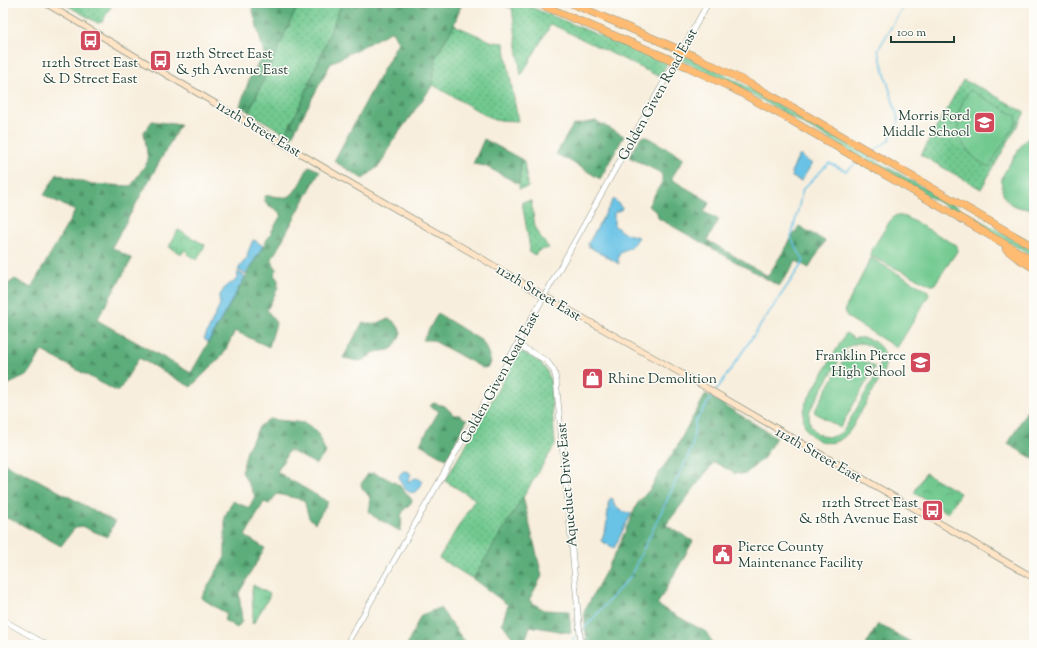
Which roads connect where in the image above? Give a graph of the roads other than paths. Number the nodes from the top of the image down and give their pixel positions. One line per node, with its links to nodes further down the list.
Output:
1 (45, 3): 11 (main road, 112th Street East)
2 (537, 3): 6 (highway, bridge)
3 (570, 3): 5 (highway, bridge)
4 (708, 3): 11 (street, Golden Given Road East)
5 (991, 222): 7 (highway); 8 (highway)
6 (985, 233): 9 (highway); 10 (highway)
7 (1034, 243)
8 (1034, 247)
9 (1034, 261)
10 (1034, 268)
11 (544, 296): 12 (street, Golden Given Road East); 13 (main road, 112th Street East)
12 (517, 344): 16 (street, Golden Given Road East); 17 (street, Aqueduct Drive East)
13 (1034, 578)
14 (3, 620): 15 (street)
15 (47, 645)
16 (346, 645)
17 (581, 645)

